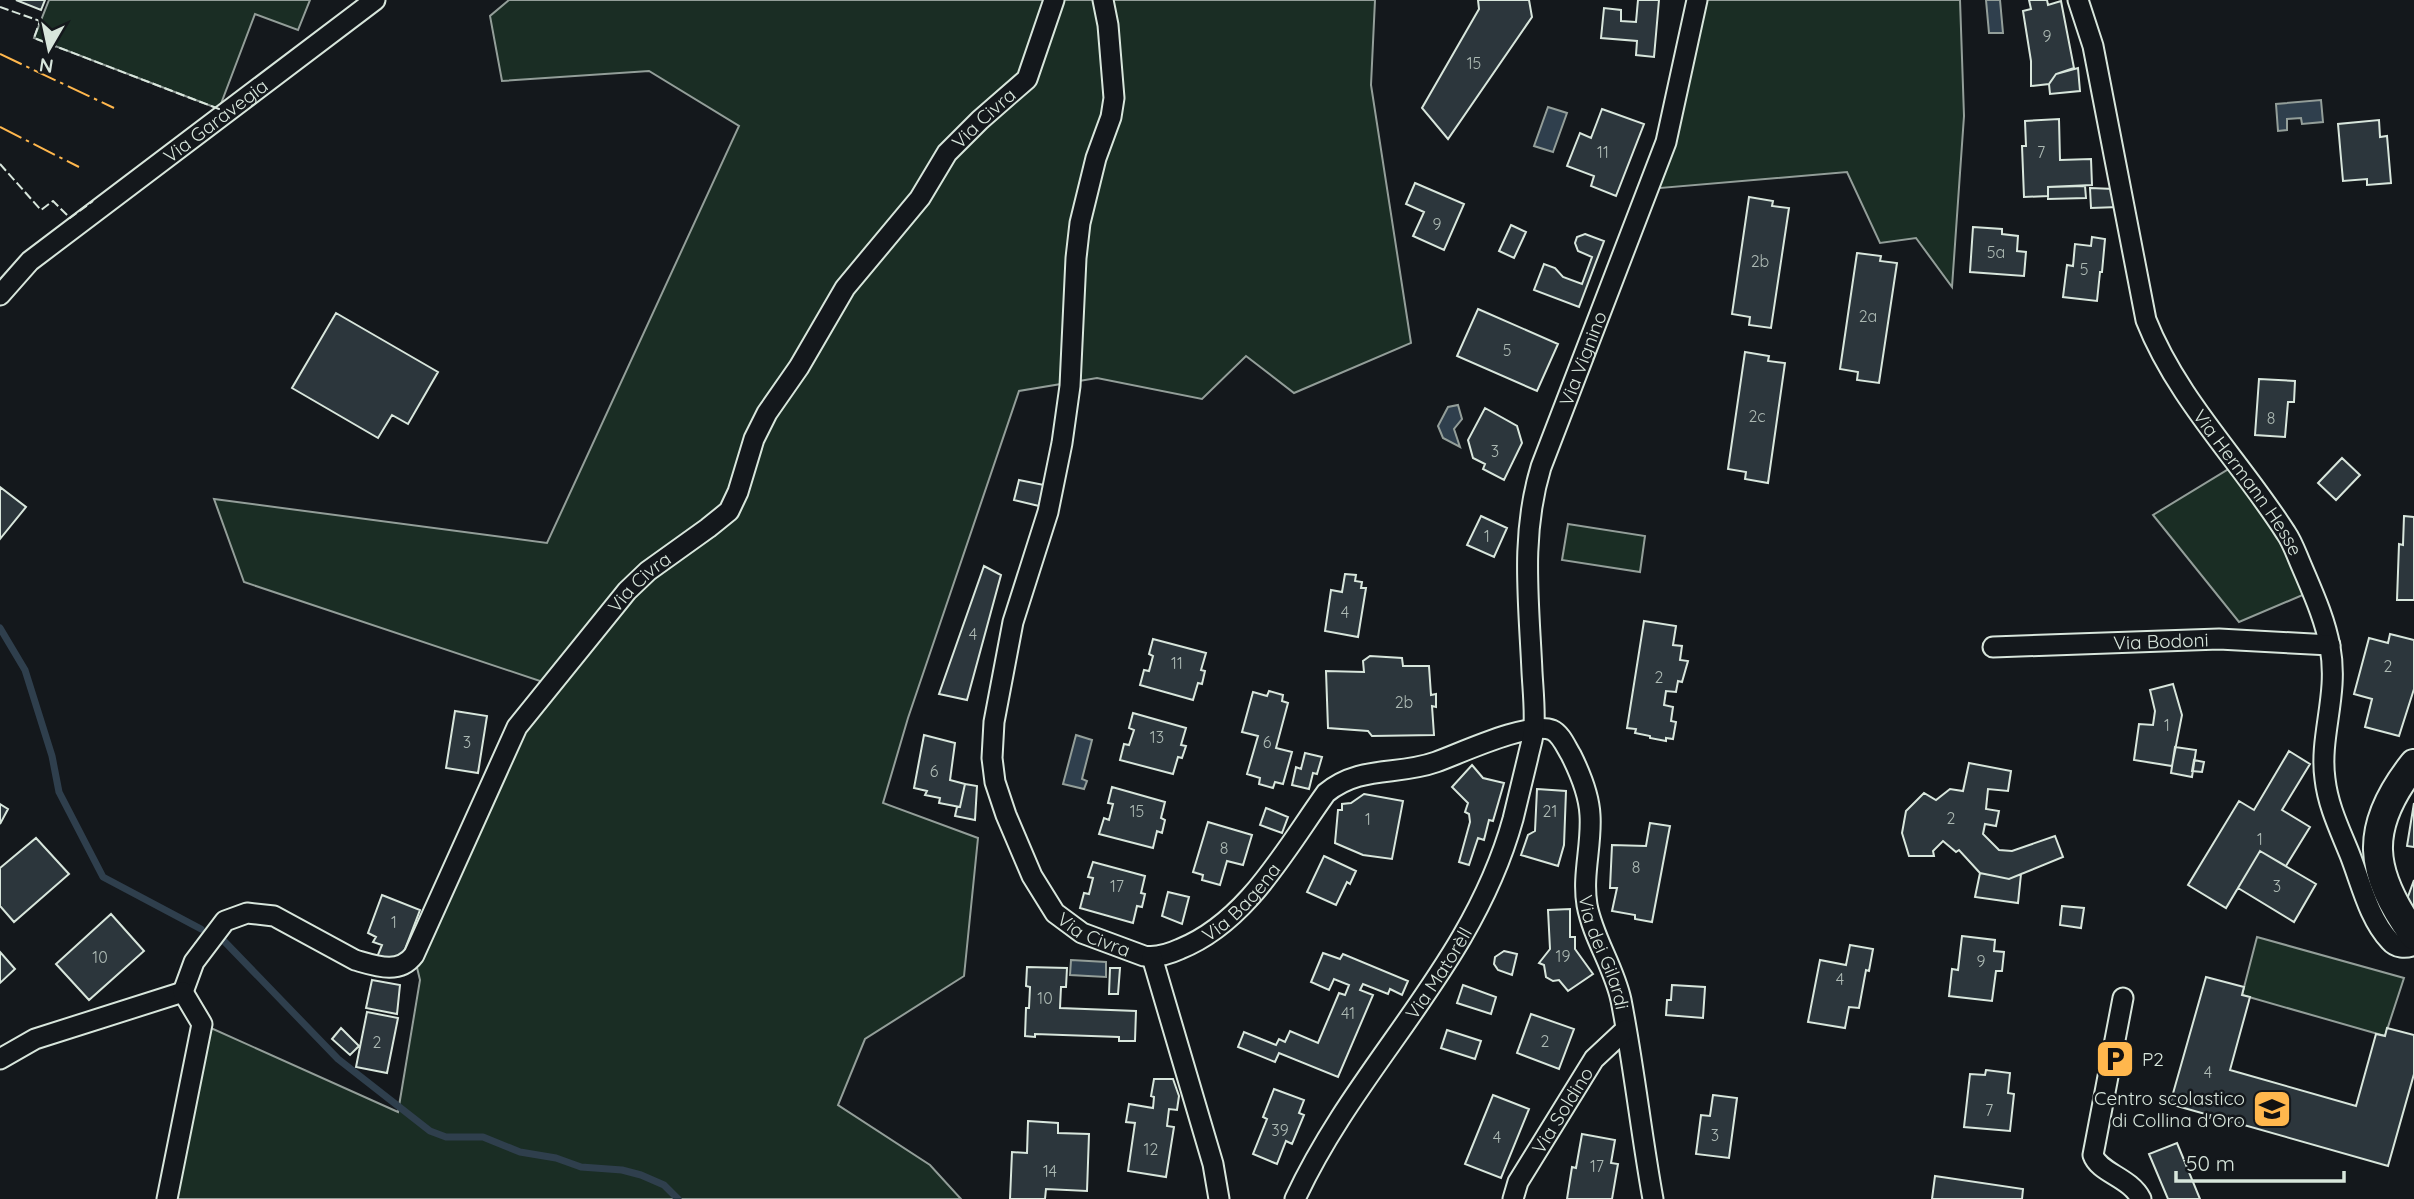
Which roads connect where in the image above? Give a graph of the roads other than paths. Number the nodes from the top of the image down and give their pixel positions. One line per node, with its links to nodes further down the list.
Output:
1 (375, 0): 6 (street, Via Garavegia)
2 (1054, 0): 14 (street, Via Civra)
3 (1103, 0): 13 (street, Via Civra)
4 (1697, 0): 9 (street, Via Vignino)
5 (2078, 0): 7 (street, Via Hermann Hesse)
6 (0, 295)
7 (2330, 645): 8 (street, Via Bodoni); 12 (street, Via Hermann Hesse)
8 (1993, 648)
9 (1535, 727): 13 (street, Via Bagena); 16 (street, Via dei Gilardi); 20 (street, Via Matorèll)
10 (2414, 764): 11 (street)
11 (2414, 935)
12 (2414, 945)
13 (1152, 957): 19 (street)
14 (183, 992): 17 (street); 18 (street)
15 (2123, 998): 23 (street)
16 (1625, 1030): 21 (street, Via Soldino); 22 (street, Via dei Gilardi)
17 (0, 1059)
18 (167, 1199)
19 (1219, 1199)
20 (1295, 1199)
21 (1513, 1199)
22 (1653, 1199)
23 (2141, 1199)

